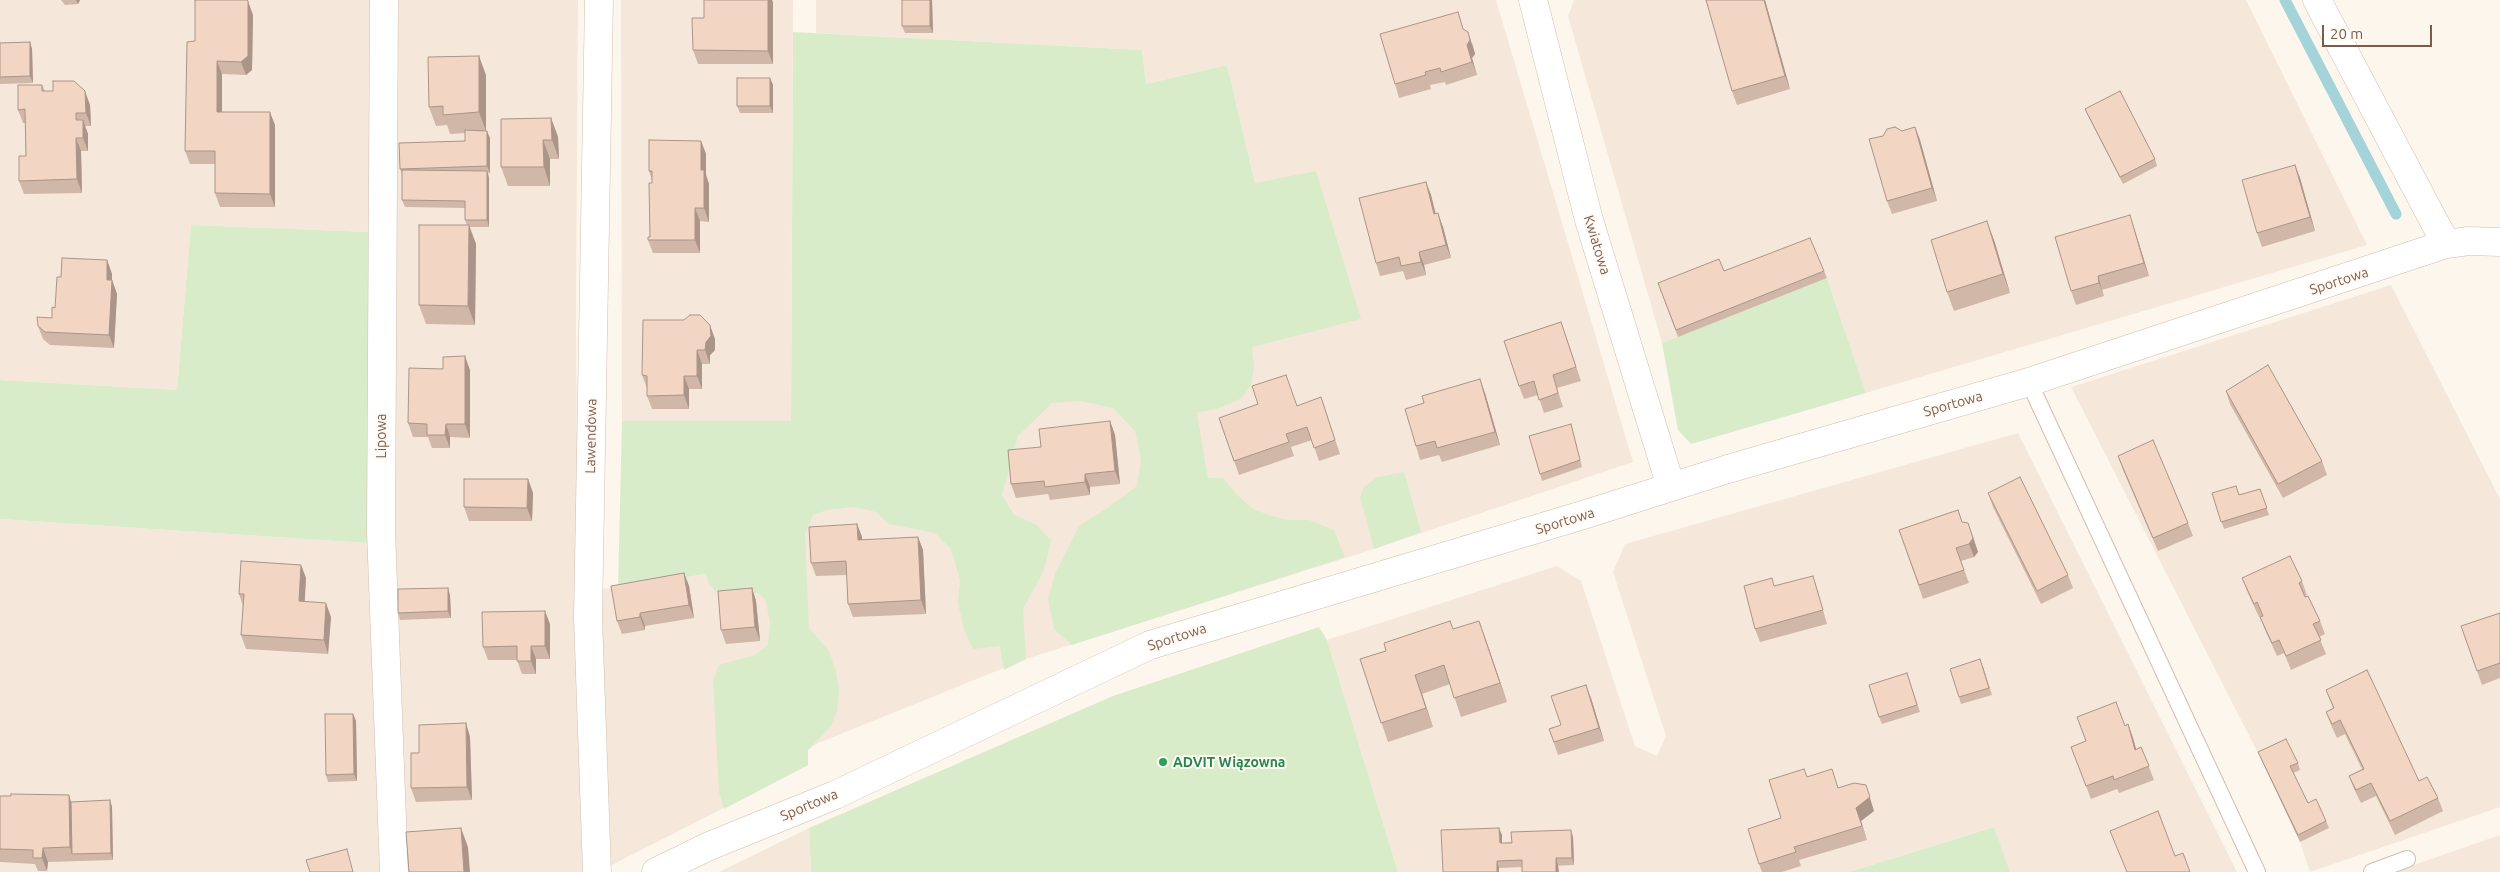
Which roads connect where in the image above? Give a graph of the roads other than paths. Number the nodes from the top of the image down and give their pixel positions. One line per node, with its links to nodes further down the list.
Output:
1 (384, 0): 10 (street, Lipowa)
2 (599, 0): 11 (street, Lawendowa)
3 (1533, 0): 8 (street, Kwiatowa)
4 (2317, 0): 6 (street)
5 (2500, 242): 6 (street, Sportowa)
6 (2446, 244): 7 (street, Sportowa)
7 (2029, 382): 8 (street, Sportowa); 13 (lane)
8 (1671, 486): 12 (street, Sportowa)
9 (2407, 859): 14 (lane)
10 (394, 872)
11 (597, 872)
12 (656, 872)
13 (2257, 872)
14 (2372, 872)

